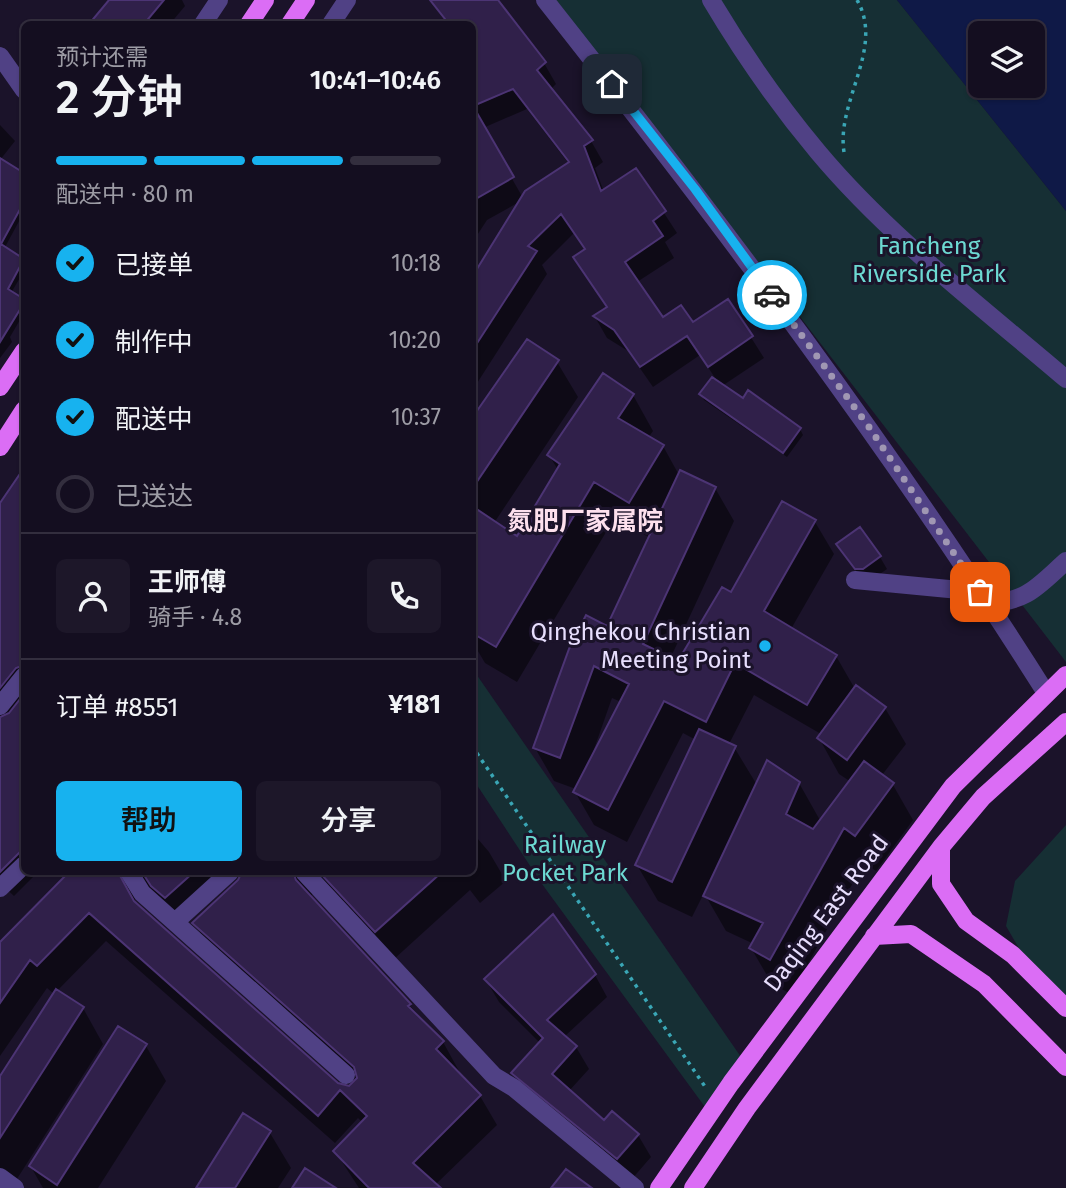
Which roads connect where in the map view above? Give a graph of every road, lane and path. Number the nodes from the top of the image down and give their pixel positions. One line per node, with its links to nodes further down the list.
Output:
1 (265, 0): 9 (main road)
2 (306, 0): 10 (main road)
3 (347, 0): 11 (street)
4 (545, 0): 23 (street)
5 (711, 0): 14 (street)
6 (857, 0): 14 (path)
7 (218, 1): 8 (street)
8 (205, 21)
9 (251, 21)
10 (292, 21)
11 (333, 21)
12 (0, 56): 13 (street)
13 (21, 86)
14 (850, 185): 16 (street)
15 (21, 356): 17 (main road)
16 (1066, 379)
17 (0, 387)
18 (21, 415): 19 (main road)
19 (0, 447)
20 (1066, 561): 22 (street)
21 (855, 580): 23 (street)
22 (1026, 597): 23 (street); 24 (street)
23 (984, 598): 24 (street)
24 (1014, 642): 26 (street)
25 (21, 680): 27 (street)
26 (1056, 684): 41 (main road, Daqing East Road)
27 (0, 706)
28 (1065, 726): 30 (main road)
29 (476, 752): 41 (path)
30 (941, 847): 37 (main road); 38 (main road)
31 (21, 868): 35 (street)
32 (131, 875): 36 (street)
33 (227, 875): 36 (street)
34 (307, 875): 44 (street)
35 (0, 888)
36 (175, 922): 40 (street)
37 (874, 936): 39 (main road); 46 (main road)
38 (1066, 1008)
39 (1066, 1067)
40 (346, 1075)
41 (716, 1104): 45 (main road, Daqing East Road)
42 (0, 1177): 43 (street)
43 (15, 1188)
44 (635, 1188)
45 (659, 1188)
46 (693, 1188)

